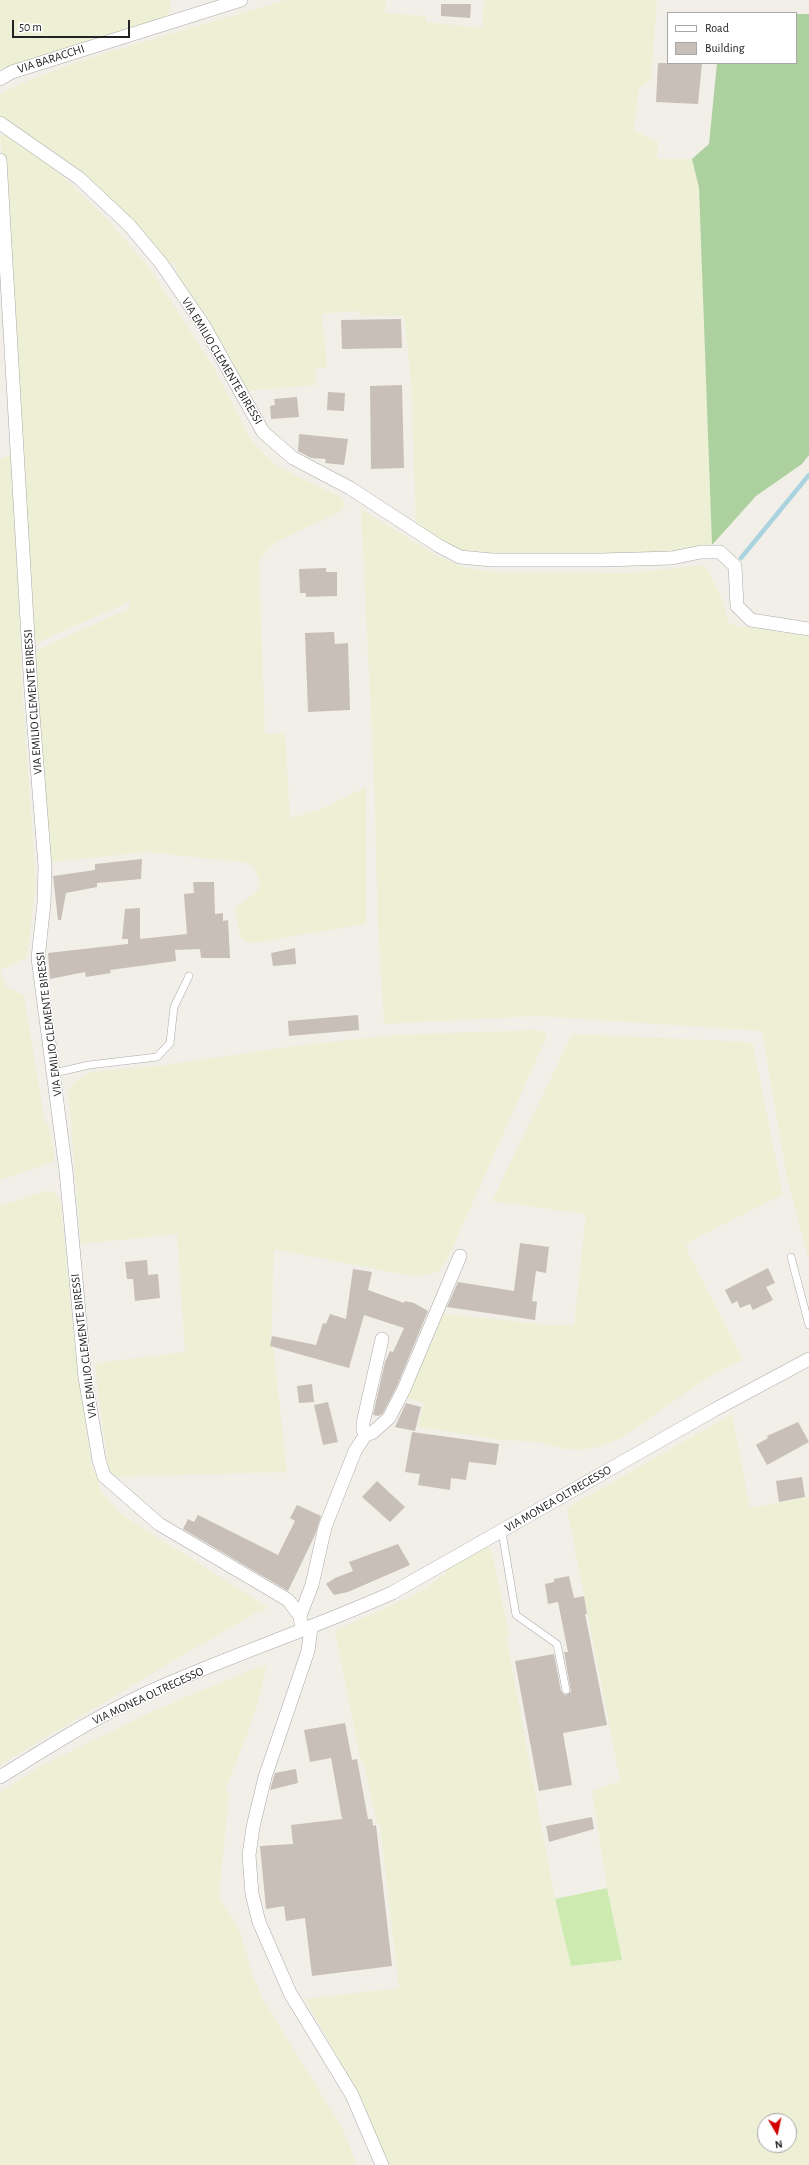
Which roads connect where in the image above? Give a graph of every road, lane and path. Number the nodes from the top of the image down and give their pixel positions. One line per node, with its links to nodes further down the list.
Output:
1 (241, 0): 2 (street, VIA BARACCHI)
2 (0, 79)
3 (0, 123): 5 (street, VIA EMILIO CLEMENTE BIRESSI)
4 (0, 160): 7 (street, VIA EMILIO CLEMENTE BIRESSI)
5 (809, 629)
6 (189, 976): 7 (lane)
7 (54, 1073): 16 (street, VIA EMILIO CLEMENTE BIRESSI)
8 (460, 1256): 13 (street)
9 (790, 1257): 10 (lane)
10 (809, 1325)
11 (382, 1339): 13 (street)
12 (809, 1359): 14 (street, VIA MONEA OLTREGESSO)
13 (366, 1434): 15 (street)
14 (502, 1532): 18 (street, VIA MONEA OLTREGESSO); 19 (lane)
15 (306, 1598): 16 (street); 17 (street)
16 (288, 1600): 17 (street, VIA EMILIO CLEMENTE BIRESSI)
17 (300, 1616): 18 (street)
18 (307, 1629): 20 (street, VIA MONEA OLTREGESSO); 21 (street)
19 (566, 1690)
20 (0, 1777)
21 (382, 2165)

